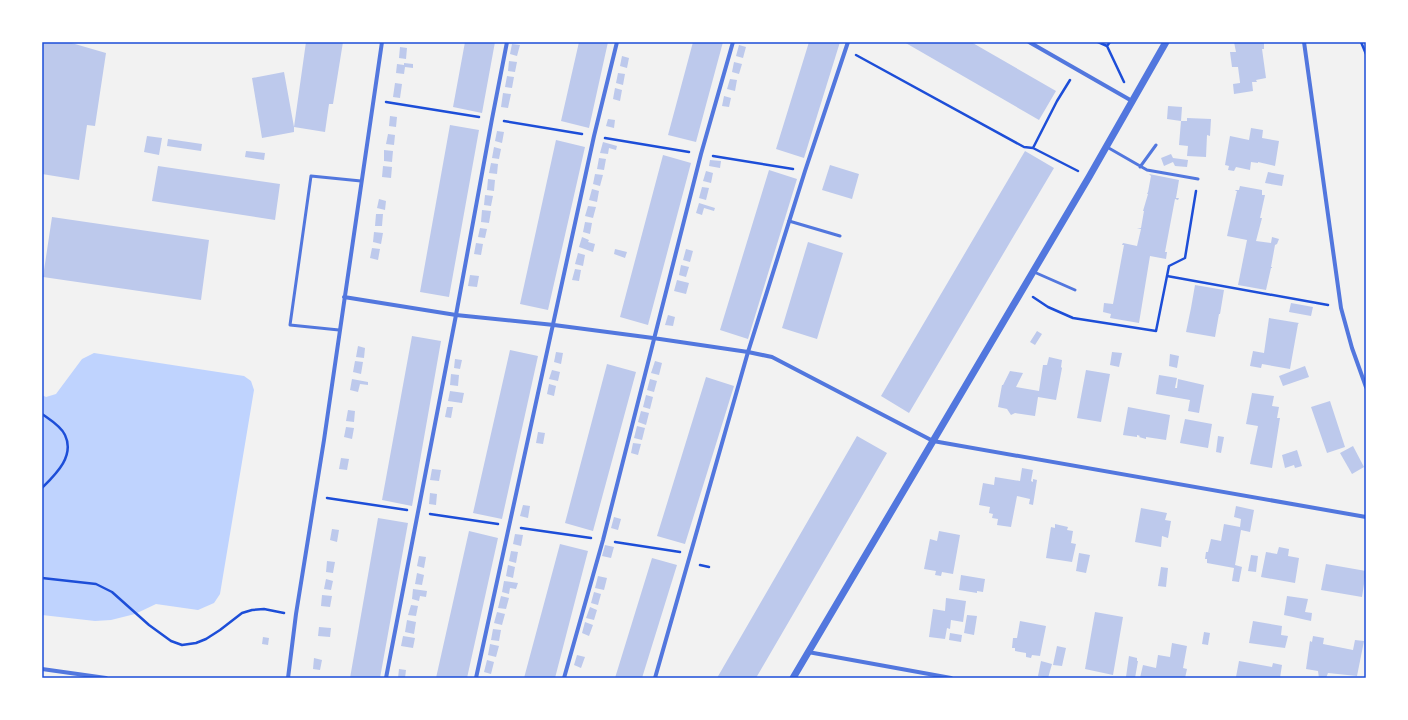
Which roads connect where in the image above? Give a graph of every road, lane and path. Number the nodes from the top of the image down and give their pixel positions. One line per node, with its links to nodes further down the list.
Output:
1 (382, 42): 23 (street)
2 (507, 42): 32 (street)
3 (617, 42): 33 (street)
4 (733, 42): 35 (street)
5 (848, 42): 13 (street)
6 (1029, 42): 16 (street)
7 (1098, 42): 12 (path)
8 (1110, 42): 12 (path)
9 (1166, 42): 16 (street)
10 (1304, 42): 31 (street)
11 (1361, 42): 14 (path)
12 (1107, 46): 16 (path)
13 (846, 49): 19 (path); 24 (street)
14 (1366, 54)
15 (1067, 85): 19 (path)
16 (1132, 101): 18 (street)
17 (1156, 145): 20 (lane)
18 (1106, 146): 20 (lane); 21 (street)
19 (1033, 148): 21 (path)
20 (1140, 166): 22 (lane)
21 (1089, 177): 26 (street)
22 (1198, 179): 27 (path)
23 (361, 181): 30 (street); 34 (lane)
24 (789, 221): 25 (lane); 36 (street)
25 (840, 236)
26 (1032, 271): 28 (street); 29 (lane)
27 (1167, 276): 28 (path); 31 (path)
28 (1022, 289): 39 (street)
29 (1074, 290)
30 (344, 297): 32 (street); 34 (street)
31 (1341, 308): 37 (street)
32 (456, 315): 33 (street); 48 (street)
33 (554, 325): 35 (street); 49 (street)
34 (339, 330): 43 (street)
35 (653, 338): 36 (street); 50 (street)
36 (748, 352): 39 (street); 51 (street)
37 (1366, 387)
38 (42, 414): 40 (path)
39 (933, 441): 41 (street); 44 (street)
40 (42, 488)
41 (1366, 517)
42 (42, 578): 43 (path)
43 (296, 614): 47 (street)
44 (808, 652): 52 (street); 53 (street)
45 (42, 669): 46 (street)
46 (106, 678)
47 (288, 678)
48 (386, 678)
49 (476, 678)
50 (564, 678)
51 (654, 678)
52 (793, 678)
53 (951, 678)

